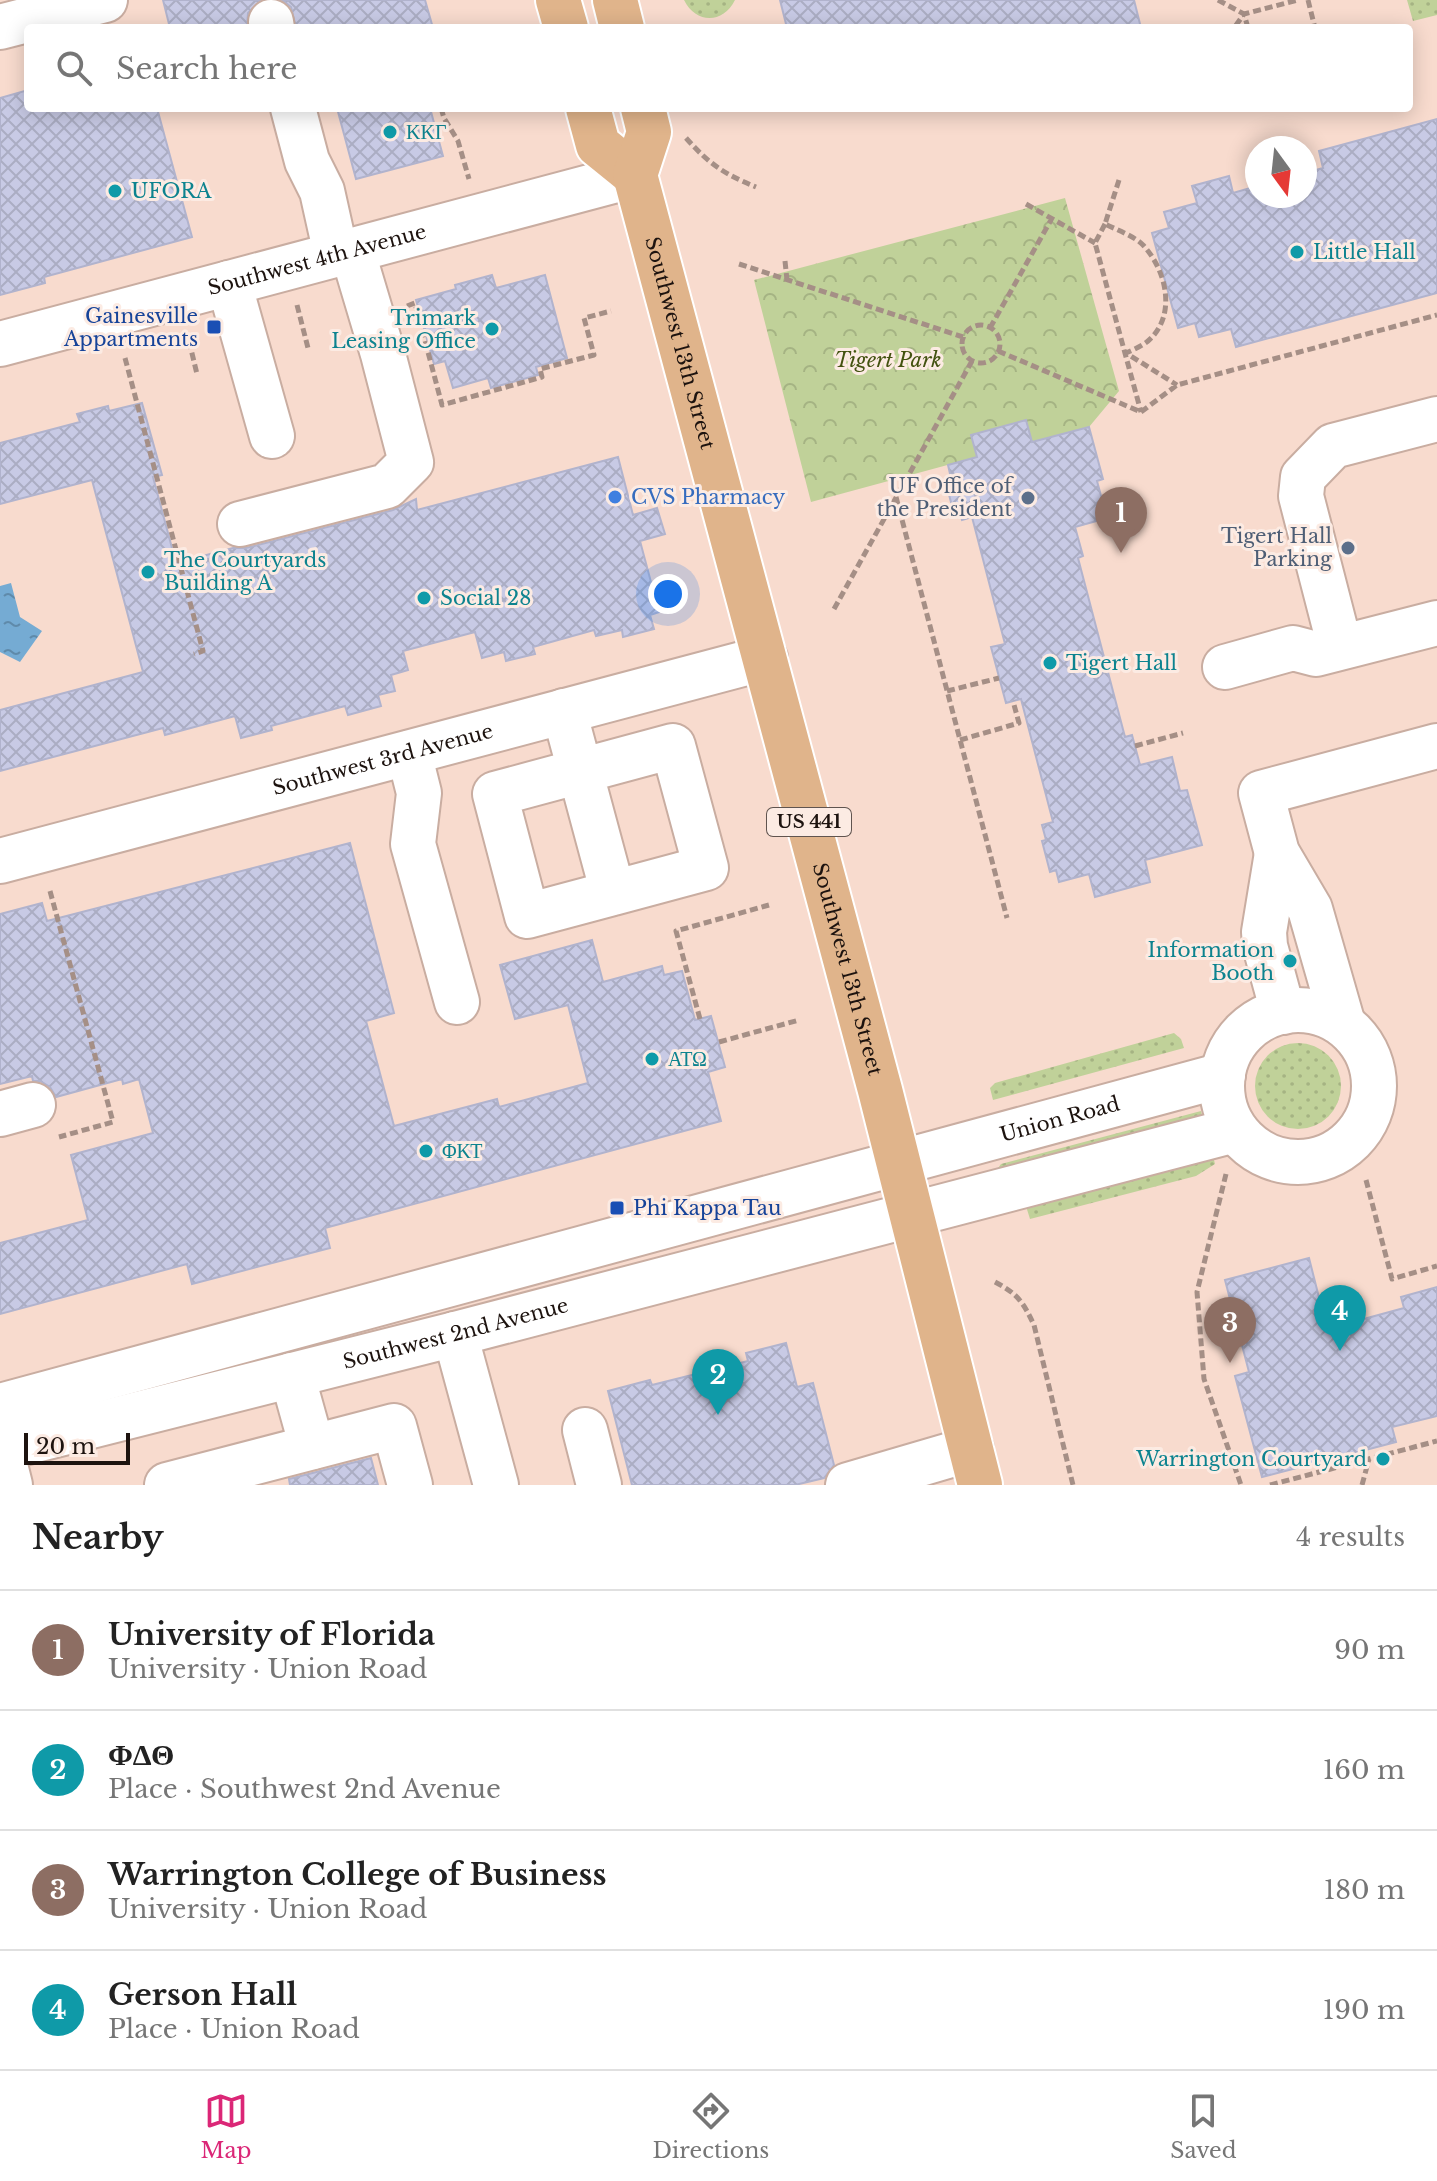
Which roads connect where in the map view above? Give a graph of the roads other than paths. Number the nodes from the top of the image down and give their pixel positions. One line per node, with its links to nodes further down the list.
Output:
1 (105, 0): 6 (street)
2 (558, 0): 4 (main road)
3 (615, 0): 5 (main road)
4 (565, 24)
5 (621, 24)
6 (0, 27)
7 (294, 112): 11 (street)
8 (589, 112): 10 (main road)
9 (644, 112): 10 (main road)
10 (635, 175): 11 (street, Southwest 4th Avenue); 19 (main road, Southwest 13th Street / US 441)
11 (344, 252): 12 (street, Southwest 4th Avenue); 16 (street)
12 (229, 283): 13 (street, Southwest 4th Avenue); 15 (street)
13 (0, 344)
14 (1437, 419): 18 (street)
15 (272, 436)
16 (240, 524)
17 (1437, 623): 18 (street)
18 (1328, 651): 20 (street)
19 (765, 658): 21 (street, Southwest 3rd Avenue); 33 (main road, Southwest 13th Street / US 441)
20 (1230, 681)
21 (564, 711): 23 (street, Southwest 3rd Avenue); 24 (street)
22 (1437, 746): 25 (street)
23 (409, 753): 26 (street, Southwest 3rd Avenue); 28 (street)
24 (580, 771): 27 (street); 27 (street); 27 (street)
25 (1277, 853): 29 (street); 30 (street)
26 (0, 861)
27 (613, 893)
28 (457, 1002)
29 (1283, 1012): 30 (street); 31 (street)
30 (1343, 1024): 32 (street)
31 (1223, 1075): 32 (street); 33 (street, Union Road)
32 (1235, 1130): 34 (street)
33 (898, 1162): 34 (main road, Southwest 13th Street / US 441); 37 (street)
34 (912, 1216): 35 (street, Southwest 2nd Avenue); 41 (main road, Southwest 13th Street / US 441)
35 (455, 1334): 36 (street, Southwest 2nd Avenue); 44 (street)
36 (292, 1375): 39 (street); 40 (street, Southwest 2nd Avenue)
37 (0, 1406)
38 (585, 1430): 45 (street)
39 (312, 1447): 42 (street); 43 (street)
40 (4, 1461)
41 (975, 1467): 46 (street)
42 (167, 1485)
43 (410, 1485)
44 (496, 1485)
45 (599, 1485)
46 (848, 1485)

